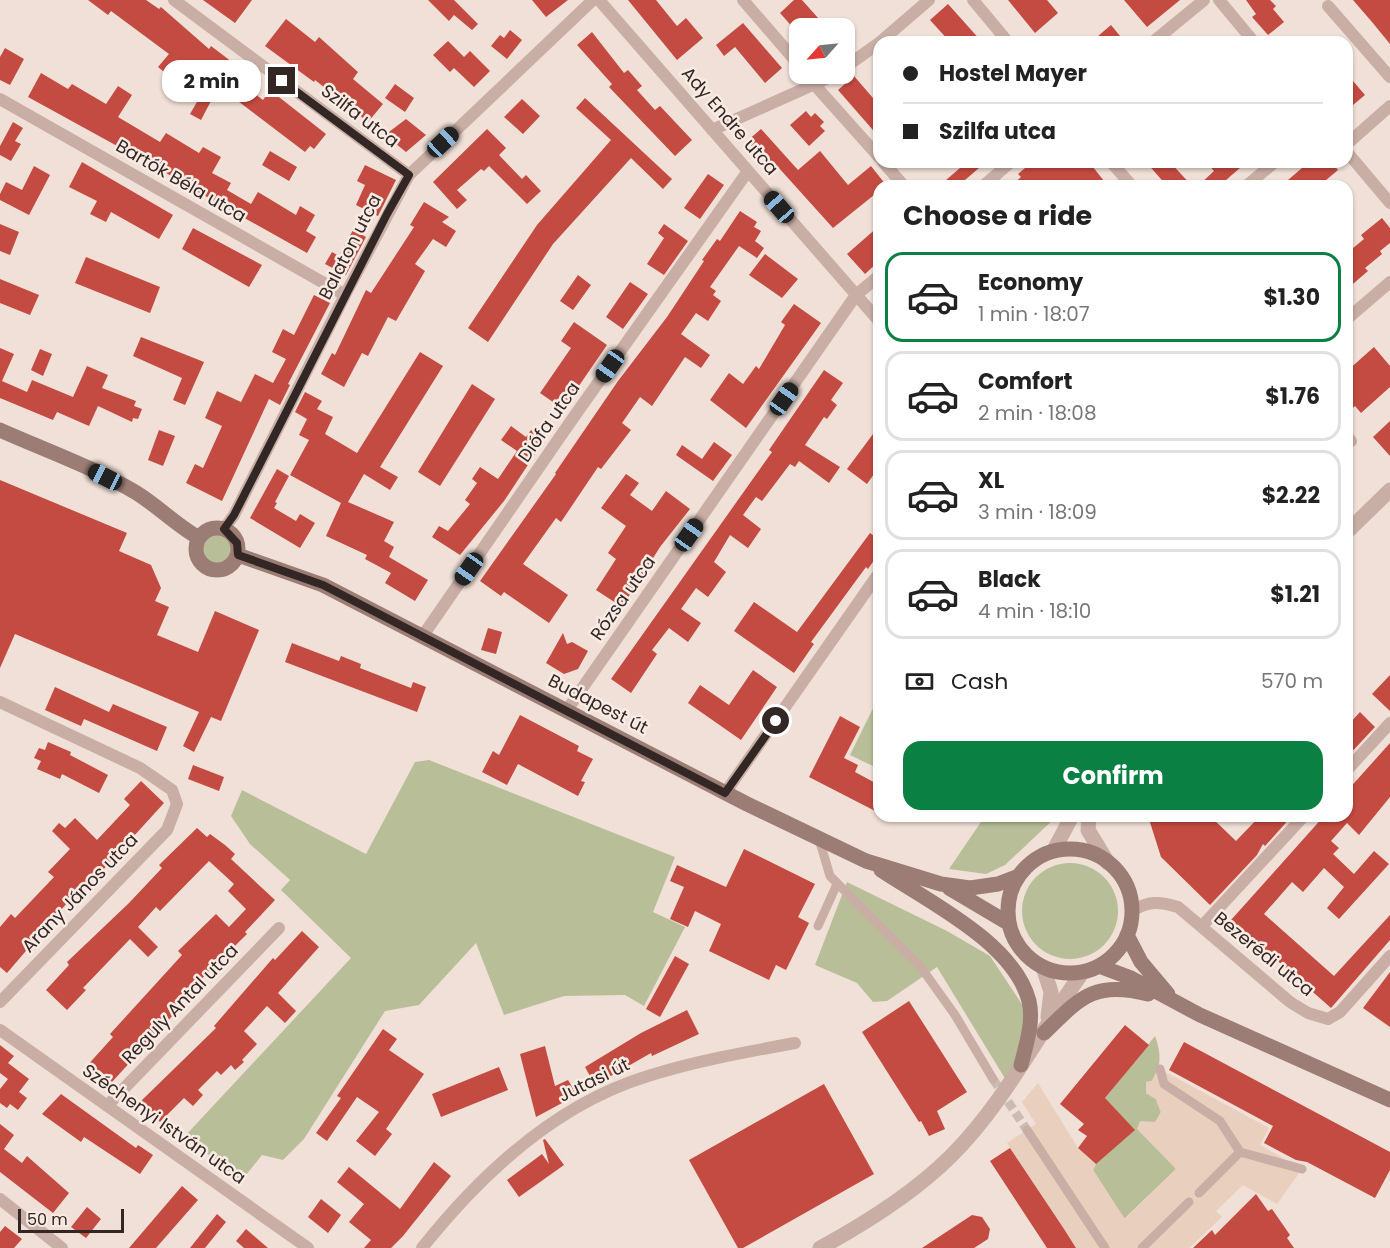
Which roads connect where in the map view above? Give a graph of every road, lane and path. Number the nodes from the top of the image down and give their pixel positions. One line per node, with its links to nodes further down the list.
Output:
1 (174, 0): 30 (street, Szilfa utca)
2 (593, 0): 30 (street, Balaton utca)
3 (599, 0): 21 (street, Ady Endre utca)
4 (743, 0): 15 (street)
5 (929, 0): 10 (street)
6 (973, 0): 11 (street)
7 (1204, 0): 12 (street)
8 (1219, 0): 13 (street)
9 (1328, 6): 17 (street)
10 (886, 36)
11 (1003, 36)
12 (1160, 36)
13 (1249, 36)
14 (873, 46): 16 (street)
15 (789, 53)
16 (855, 60)
17 (1390, 77)
18 (816, 85): 21 (street); 23 (street)
19 (0, 99): 38 (street, Bartók Béla utca)
20 (1390, 106): 22 (street)
21 (712, 130): 29 (street, Ady Endre utca)
22 (1353, 139)
23 (873, 151)
24 (1353, 159): 35 (street)
25 (888, 168): 31 (street)
26 (1004, 168): 32 (street)
27 (1116, 168): 33 (street)
28 (1268, 168): 34 (street)
29 (748, 171): 39 (street, Ady Endre utca); 49 (street, Diófa utca)
30 (409, 175): 38 (street, Balaton utca)
31 (899, 180)
32 (990, 180)
33 (1126, 180)
34 (1253, 180)
35 (1390, 204)
36 (873, 281): 39 (street, Rózsa utca)
37 (1390, 282): 41 (street)
38 (345, 295): 45 (street, Balaton utca)
39 (856, 295): 40 (street, Ady Endre utca); 51 (street, Rózsa utca)
40 (873, 314)
41 (1353, 314)
42 (0, 430): 46 (main road)
43 (1390, 490): 44 (street)
44 (1353, 526)
45 (224, 529): 46 (main road); 47 (main road)
46 (199, 538): 47 (main road)
47 (238, 555): 49 (main road, Budapest út)
48 (873, 582): 54 (street)
49 (422, 637): 51 (main road, Budapest út)
50 (1, 704): 76 (street, Arany János utca)
51 (567, 710): 54 (main road, Budapest út)
52 (1390, 723): 53 (street)
53 (1353, 763)
54 (725, 793): 58 (main road, Budapest út)
55 (1069, 822): 59 (street)
56 (1089, 822): 61 (street)
57 (1298, 822): 68 (street)
58 (819, 839): 60 (main road, Budapest út); 63 (street)
59 (1054, 850): 61 (main road); 62 (main road, Budapest út)
60 (866, 861): 64 (main road, Budapest út); 80 (main road)
61 (1108, 863): 65 (main road)
62 (1019, 876): 64 (main road, Budapest út); 66 (main road)
63 (837, 884): 67 (street); 82 (street)
64 (941, 884): 66 (main road, Budapest út)
65 (1132, 911): 68 (street, Bezerédi utca); 70 (main road)
66 (1008, 923): 73 (main road)
67 (818, 926)
68 (1202, 926): 71 (street, Bezerédi utca)
69 (279, 928): 84 (street, Reguly Antal utca)
70 (1127, 935): 72 (main road); 75 (main road)
71 (1390, 956)
72 (1099, 966): 74 (main road); 75 (main road)
73 (1042, 968): 74 (main road); 78 (street)
74 (1082, 973): 78 (street)
75 (1174, 1000): 78 (main road); 83 (main road)
76 (0, 1002)
77 (0, 1030): 84 (street, Széchenyi István utca)
78 (1044, 1033): 80 (street)
79 (795, 1042): 93 (street, Jutasi út)
80 (1021, 1065): 94 (street)
81 (1160, 1069): 86 (street)
82 (993, 1079)
83 (1390, 1100)
84 (107, 1106): 92 (street, Széchenyi István utca)
85 (1027, 1130): 95 (street)
86 (1240, 1152): 87 (street); 88 (street)
87 (1302, 1169)
88 (1198, 1193)
89 (0, 1199): 91 (street)
90 (1189, 1202): 96 (street)
91 (62, 1248)
92 (308, 1248)
93 (422, 1248)
94 (820, 1248)
95 (1105, 1248)
96 (1142, 1248)

